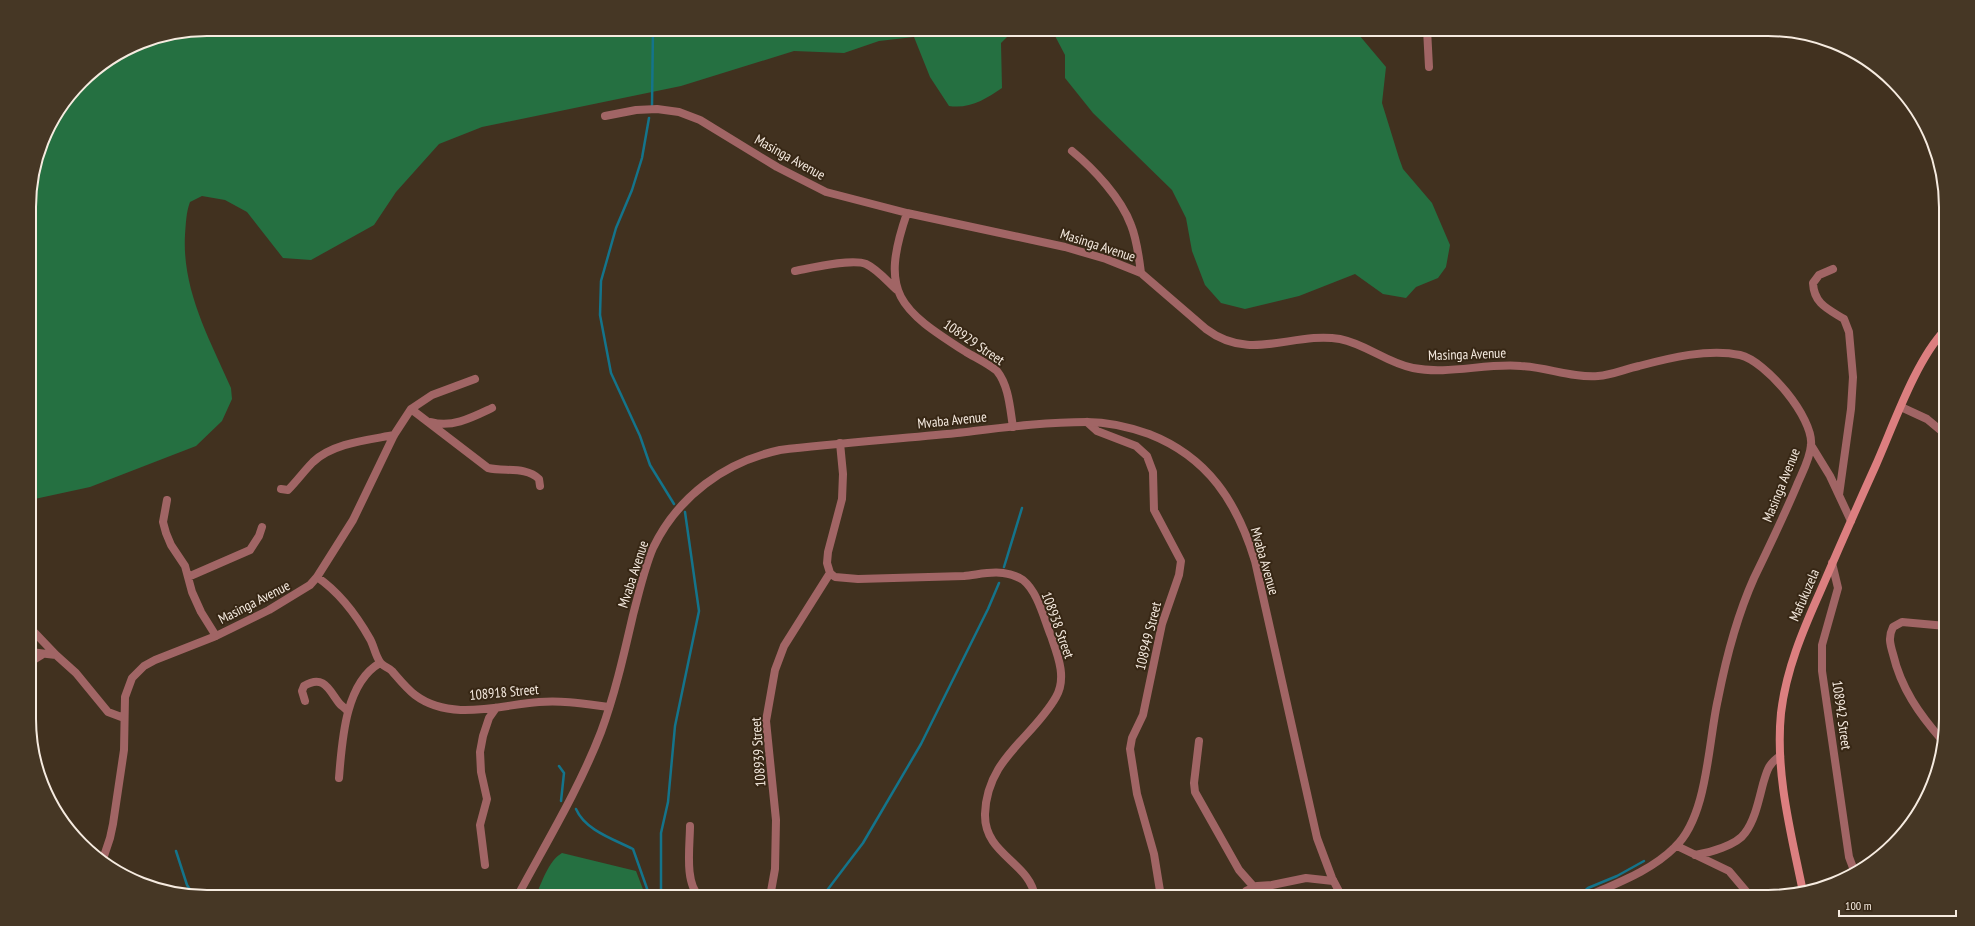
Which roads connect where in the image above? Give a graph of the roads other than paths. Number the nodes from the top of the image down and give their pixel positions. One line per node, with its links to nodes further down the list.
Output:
1 (1427, 36): 2 (street)
2 (1429, 67)
3 (605, 116): 5 (street, Masinga Avenue)
4 (1072, 151): 8 (street)
5 (907, 213): 8 (street, Masinga Avenue); 9 (street, 108929 Street)
6 (1833, 269): 24 (street)
7 (795, 271): 9 (street, 108929 Street)
8 (1141, 273): 21 (street, Masinga Avenue)
9 (898, 290): 17 (street, 108929 Street)
10 (1939, 337): 12 (main road, Mafukuzela)
11 (475, 379): 14 (street, Masinga Avenue)
12 (1901, 407): 18 (street); 26 (main road, Mafukuzela)
13 (492, 408): 15 (street)
14 (411, 409): 15 (street); 19 (street, Masinga Avenue)
15 (426, 421): 22 (street)
16 (1087, 422): 17 (street, Mvaba Avenue); 55 (street, Mvaba Avenue); 62 (street, 108949 Street)
17 (1013, 427): 20 (street, Mvaba Avenue)
18 (1939, 429)
19 (394, 435): 23 (street); 31 (street, Masinga Avenue)
20 (840, 443): 29 (street); 41 (street, Mvaba Avenue)
21 (1811, 445): 24 (street); 50 (street, Masinga Avenue)
22 (540, 486)
23 (281, 489)
24 (1839, 494): 26 (street)
25 (168, 500): 30 (street)
26 (1851, 521): 28 (main road, Mafukuzela)
27 (262, 527): 30 (street)
28 (1832, 563): 47 (main road, Mafukuzela); 54 (street, 108942 Street)
29 (830, 573): 60 (street, 108939 Street); 61 (street, 108938 Street)
30 (188, 577): 34 (street)
31 (317, 577): 34 (street, Masinga Avenue); 39 (street)
32 (1939, 625): 45 (street)
33 (36, 634): 37 (street)
34 (216, 636): 44 (street, Masinga Avenue)
35 (36, 653): 36 (street)
36 (43, 654): 37 (street); 38 (street)
37 (56, 654): 44 (street)
38 (36, 658)
39 (380, 663): 42 (street, 108918 Street); 43 (street)
40 (305, 701): 43 (street)
41 (609, 707): 42 (street, 108918 Street); 58 (street, Mvaba Avenue)
42 (496, 708): 53 (street)
43 (348, 712): 48 (street)
44 (124, 718): 52 (street, Masinga Avenue)
45 (1938, 736)
46 (1199, 741): 56 (street)
47 (1780, 756): 51 (street); 57 (main road, Mafukuzela)
48 (339, 778)
49 (690, 826): 59 (street)
50 (1677, 846): 51 (street); 65 (street, Masinga Avenue)
51 (1695, 854): 66 (street)
52 (104, 856)
53 (485, 865)
54 (1853, 867)
55 (1333, 881): 56 (street); 64 (street, Mvaba Avenue)
56 (1254, 887): 63 (street)
57 (1802, 887)
58 (521, 890)
59 (694, 890)
60 (771, 890)
61 (1034, 890)
62 (1161, 890)
63 (1248, 890)
64 (1338, 890)
65 (1601, 890)
66 (1745, 890)

